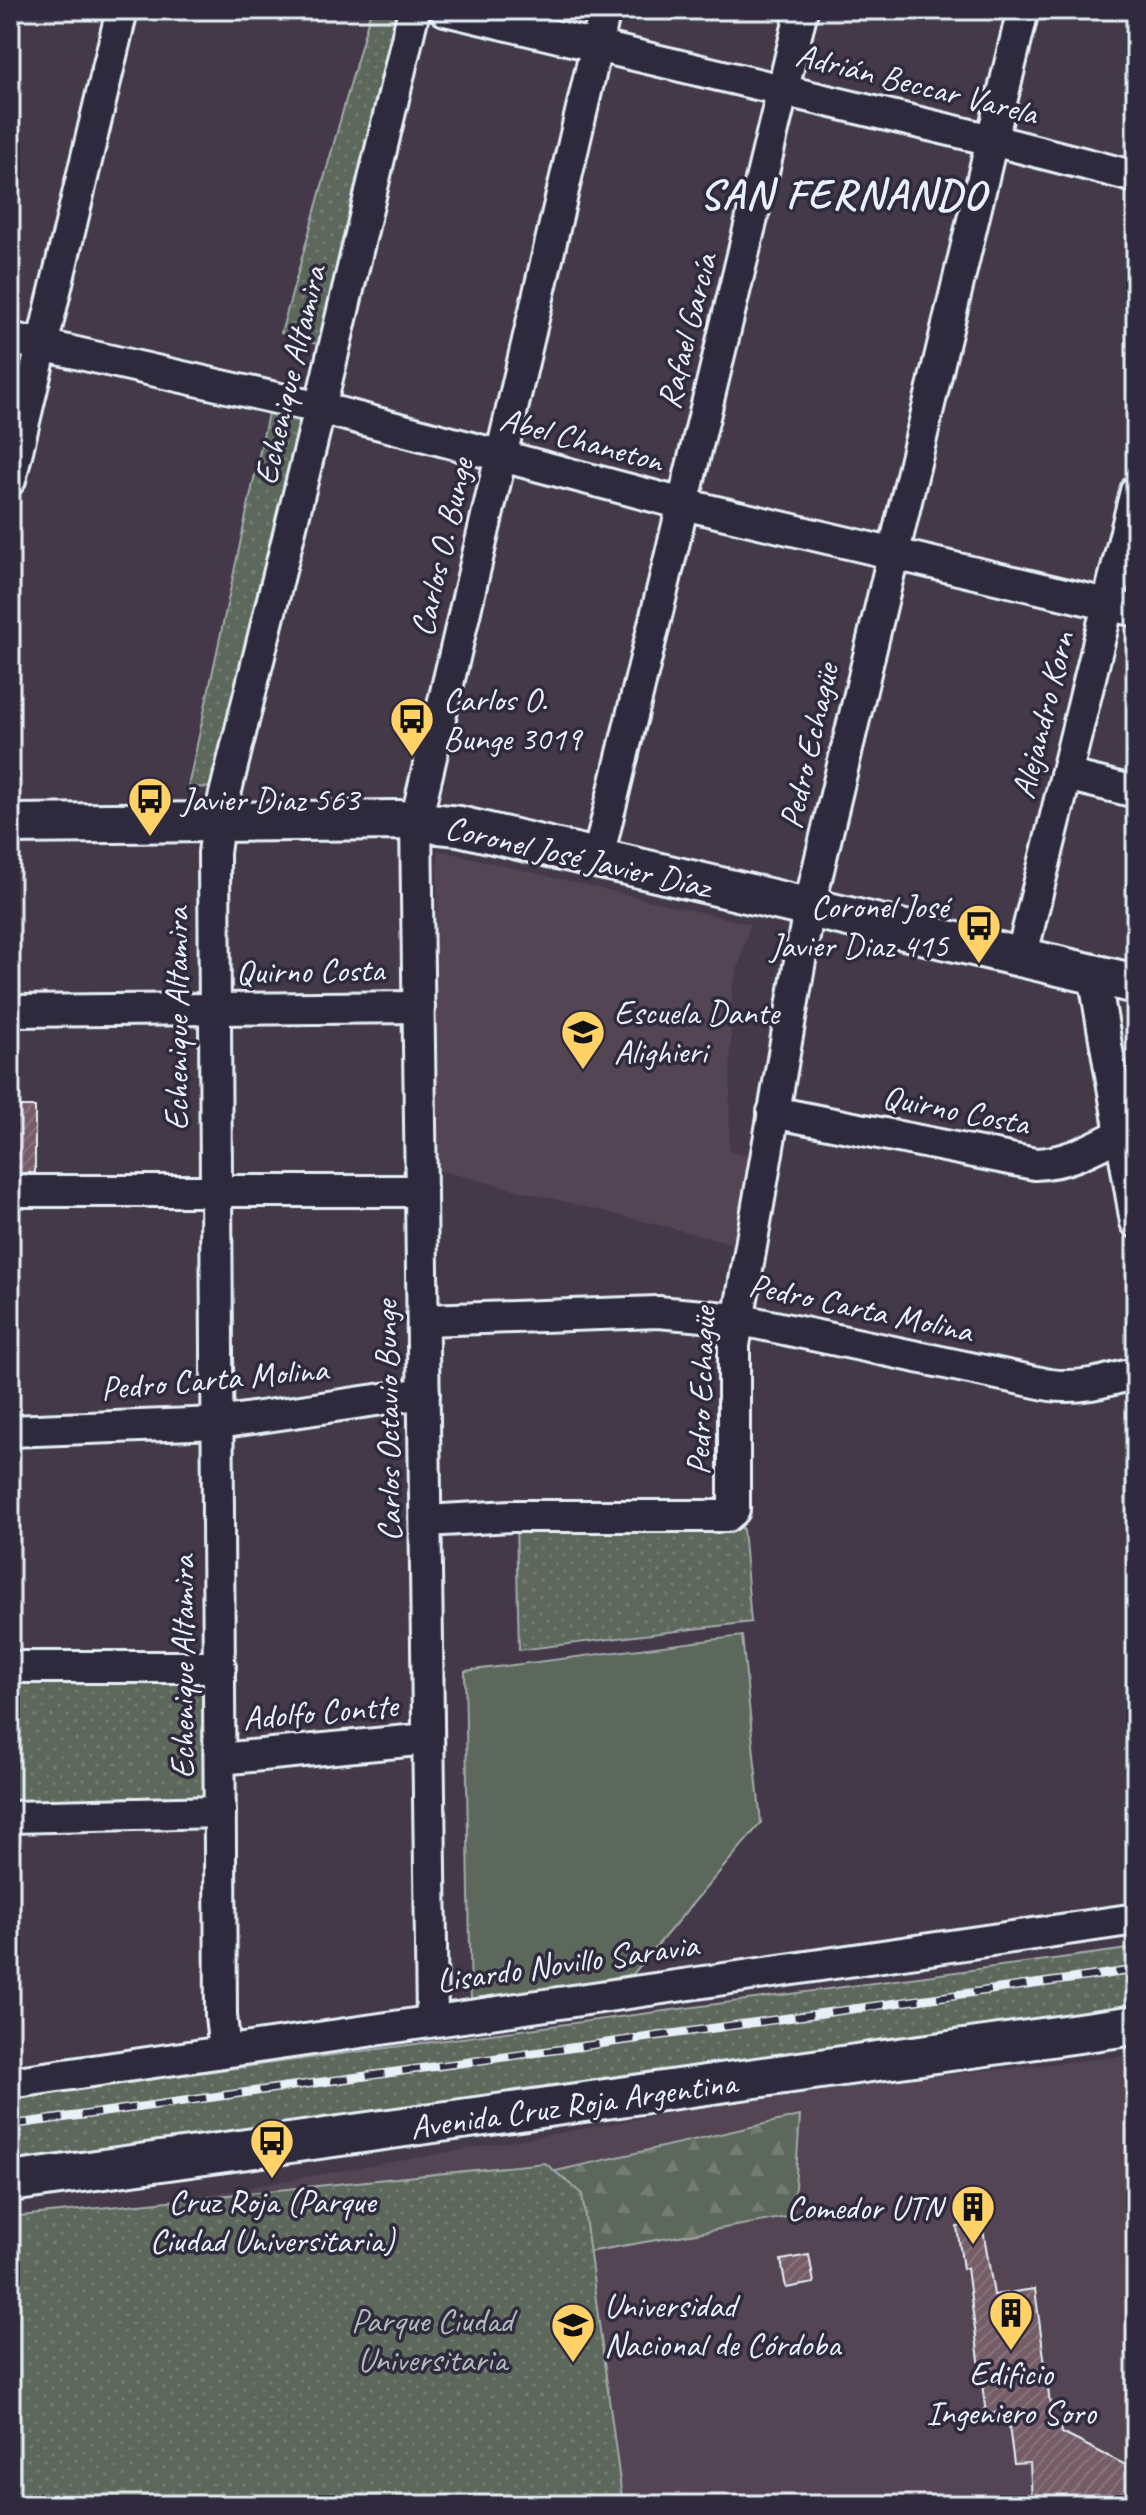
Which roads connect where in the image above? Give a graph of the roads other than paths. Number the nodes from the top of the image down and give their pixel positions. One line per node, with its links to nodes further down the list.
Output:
1 (122, 10): 12 (street)
2 (414, 10): 13 (street, Echenique Altamira)
3 (445, 10): 7 (street, Adrián Beccar Varela)
4 (605, 10): 7 (street, Carlos O. Bunge)
5 (802, 10): 8 (street, Rafael García)
6 (1023, 10): 9 (street, Pedro Echagüe)
7 (597, 45): 8 (street, Adrián Beccar Varela); 14 (street, Carlos O. Bunge)
8 (783, 89): 9 (street, Adrián Beccar Varela); 17 (street, Rafael García)
9 (992, 140): 10 (street, Adrián Beccar Varela); 18 (street, Pedro Echagüe)
10 (1136, 177)
11 (10, 338): 12 (street, Abel Chaneton)
12 (41, 344): 13 (street, Abel Chaneton); 15 (street)
13 (320, 408): 14 (street, Abel Chaneton); 23 (street, Echenique Altamira)
14 (501, 457): 17 (street, Abel Chaneton); 22 (street, Carlos O. Bunge)
15 (10, 480)
16 (1136, 491): 19 (street, Alejandro Korn)
17 (683, 504): 18 (street, Abel Chaneton); 25 (street, Rafael García)
18 (893, 555): 19 (street, Abel Chaneton); 26 (street, Pedro Echagüe)
19 (1122, 607): 20 (street, Alejandro Korn)
20 (1066, 775): 21 (street); 27 (street, Alejandro Korn)
21 (1136, 792)
22 (416, 821): 23 (main road, Coronel José Javier Díaz); 25 (main road, Coronel José Javier Díaz); 30 (street, Carlos Octavio Bunge)
23 (218, 823): 24 (main road, Coronel José Javier Díaz); 31 (street, Echenique Altamira)
24 (10, 824)
25 (598, 857): 26 (main road, Coronel José Javier Díaz)
26 (809, 908): 27 (main road, Coronel José Javier Díaz); 33 (street, Pedro Echagüe)
27 (1021, 958): 28 (main road, Coronel José Javier Díaz)
28 (1094, 974): 29 (main road, Coronel José Javier Díaz); 34 (street)
29 (1136, 984)
30 (419, 1007): 31 (street, Quirno Costa); 37 (street, Carlos Octavio Bunge)
31 (215, 1009): 32 (street, Quirno Costa); 36 (street, Echenique Altamira)
32 (10, 1011)
33 (773, 1112): 34 (street, Quirno Costa); 39 (street, Pedro Echagüe)
34 (1119, 1135): 38 (street)
35 (10, 1191): 36 (street)
36 (215, 1191): 37 (street); 43 (street, Echenique Altamira)
37 (421, 1191): 40 (street, Carlos Octavio Bunge)
38 (1136, 1222)
39 (737, 1319): 40 (street, Pedro Carta Molina); 41 (street, Pedro Carta Molina); 45 (street, Pedro Echagüe)
40 (424, 1320): 42 (street, Carlos Octavio Bunge)
41 (1136, 1373)
42 (424, 1393): 43 (street, Pedro Carta Molina); 45 (street, Carlos Octavio Bunge)
43 (218, 1423): 44 (street, Pedro Carta Molina); 47 (street, Echenique Altamira)
44 (10, 1431)
45 (426, 1521): 48 (street, Carlos Octavio Bunge)
46 (10, 1667): 47 (street, Adolfo Contte)
47 (220, 1667): 49 (street, Echenique Altamira)
48 (428, 1739): 49 (street, Adolfo Contte); 53 (street, Carlos Octavio Bunge)
49 (220, 1759): 50 (street, Echenique Altamira)
50 (220, 1812): 51 (street); 55 (street, Echenique Altamira)
51 (10, 1817)
52 (1136, 1919): 53 (street, Lisardo Novillo Saravia)
53 (432, 2020): 55 (street, Lisardo Novillo Saravia)
54 (1136, 2025): 57 (main road, Avenida Cruz Roja Argentina)
55 (225, 2051): 56 (street, Lisardo Novillo Saravia)
56 (10, 2083)
57 (10, 2182)

